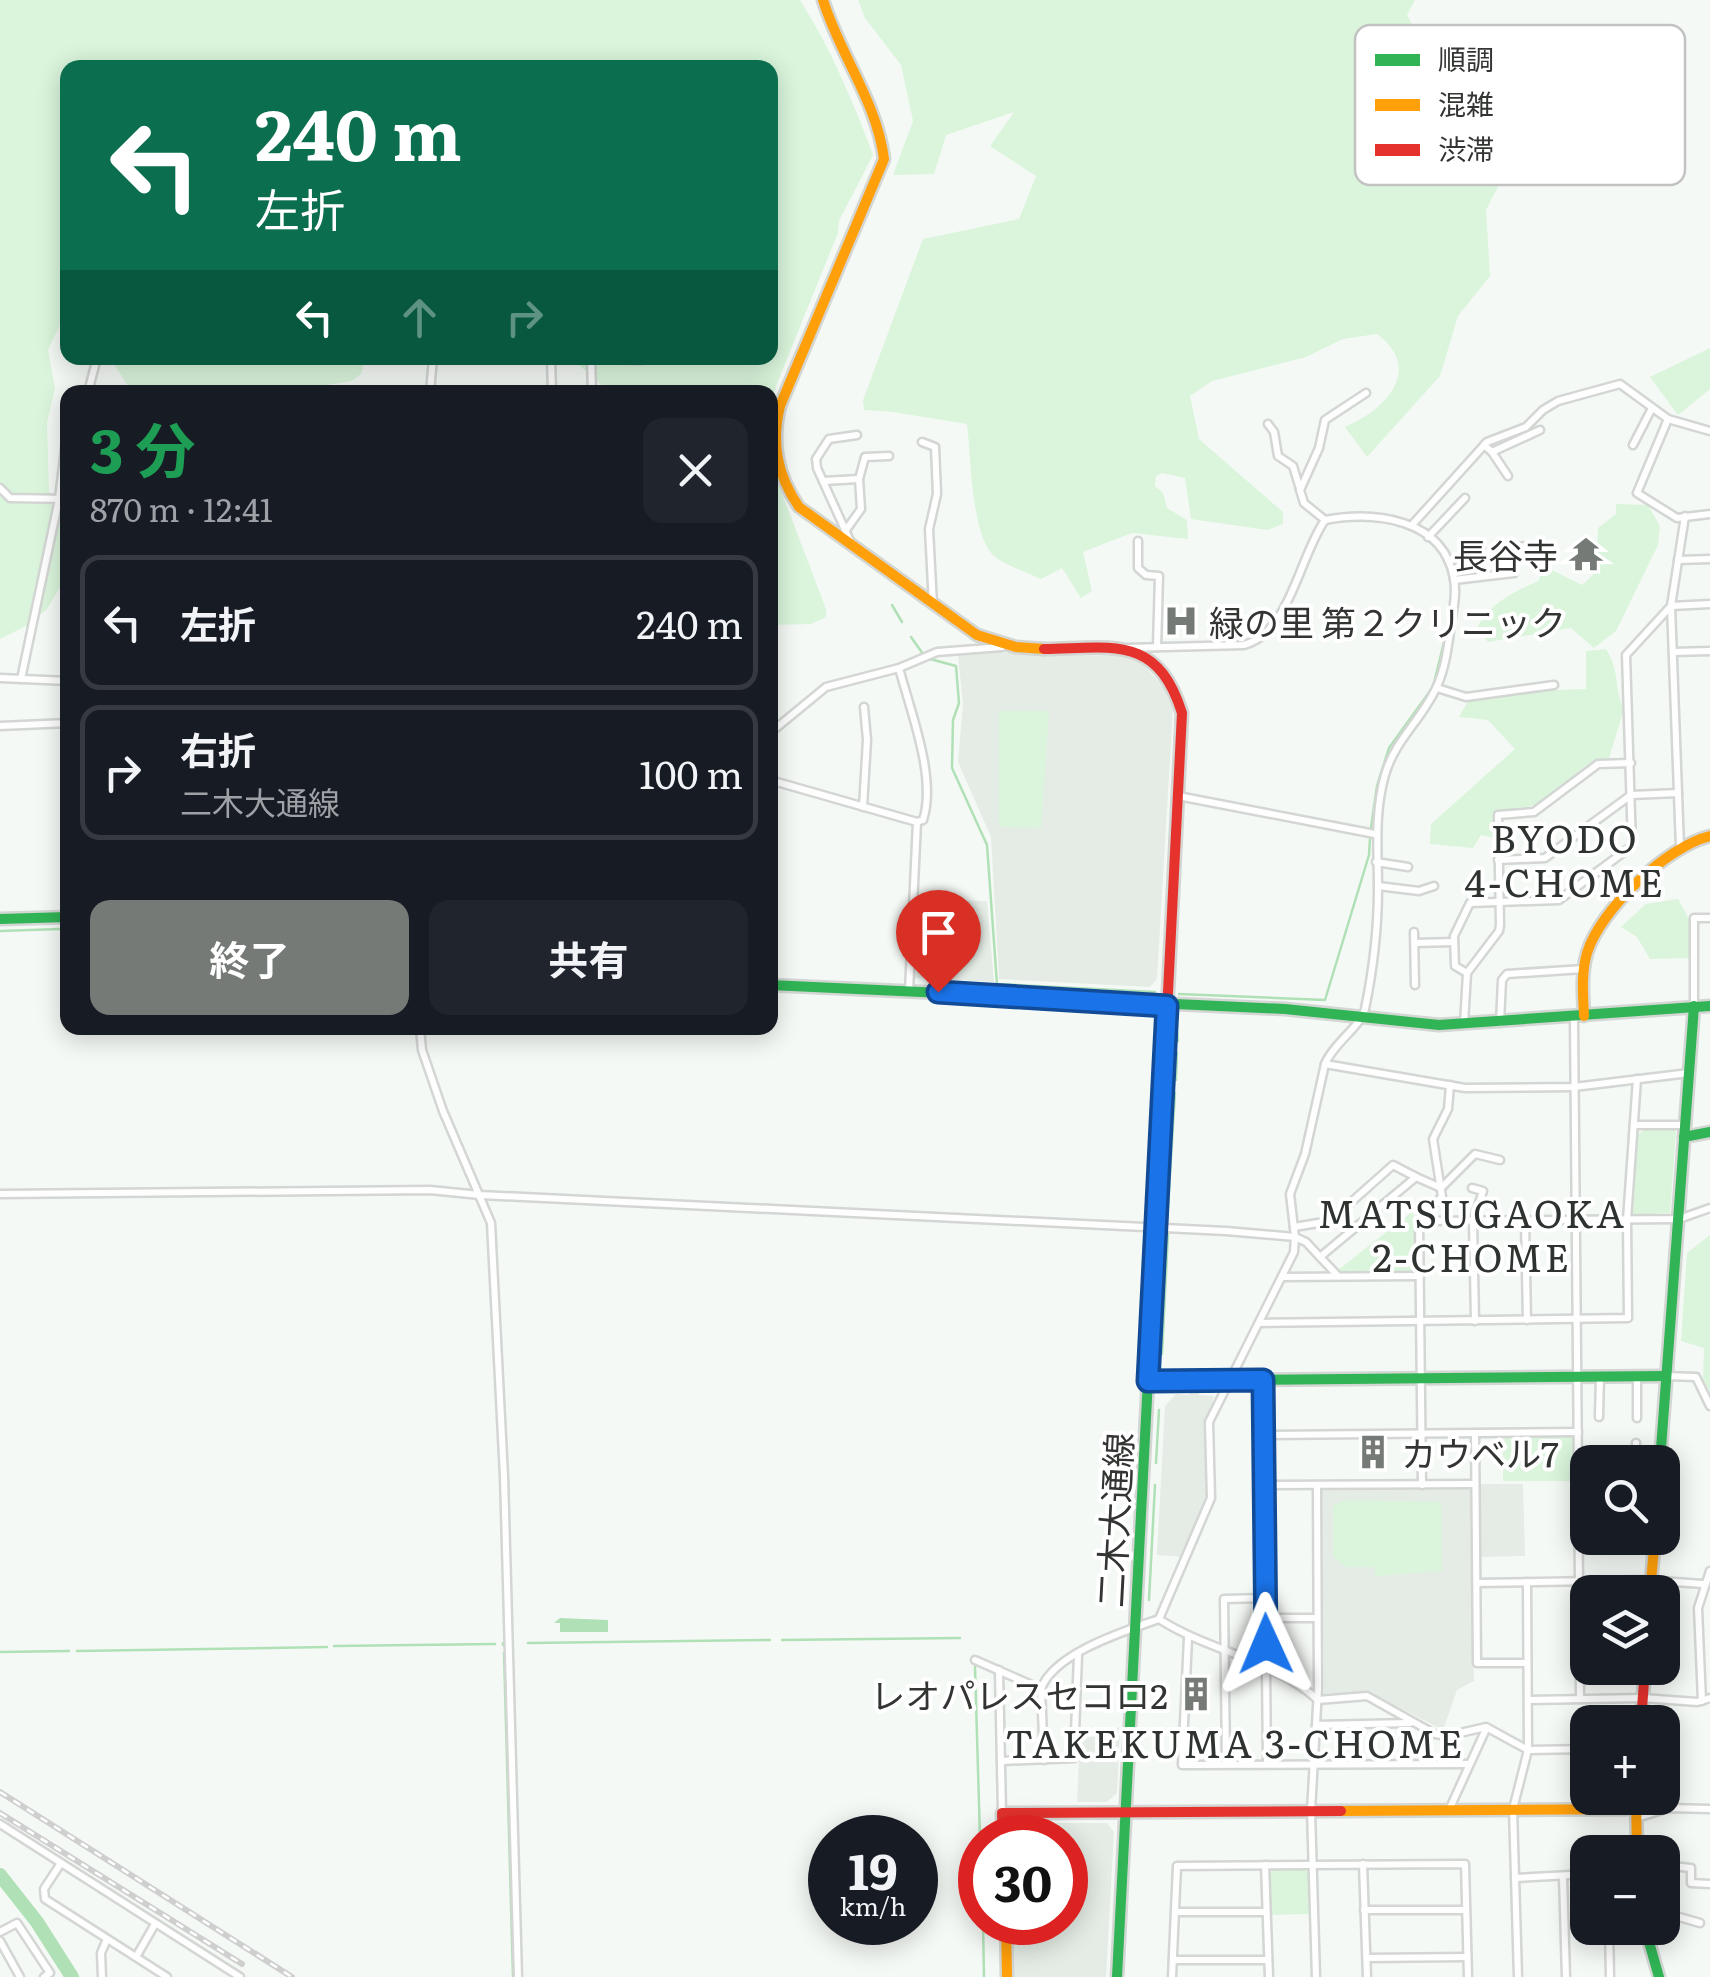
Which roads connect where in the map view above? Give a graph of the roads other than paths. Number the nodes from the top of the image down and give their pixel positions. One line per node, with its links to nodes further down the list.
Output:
1 (822, 0): 5 (street)
2 (1366, 393): 20 (street)
3 (1652, 408): 4 (street); 11 (street); 12 (street)
4 (1668, 420): 8 (street); 25 (street)
5 (778, 421)
6 (1268, 424): 20 (street)
7 (1540, 430): 13 (street)
8 (1710, 430)
9 (857, 435): 18 (street)
10 (922, 442): 39 (street)
11 (1484, 445): 13 (street); 27 (street)
12 (1634, 445)
13 (1492, 452): 16 (street)
14 (889, 456): 17 (street)
15 (778, 464): 32 (street)
16 (1508, 476)
17 (858, 478): 18 (street); 28 (street)
18 (823, 481): 28 (street)
19 (0, 488): 22 (street)
20 (1300, 490): 26 (street)
21 (1465, 498): 29 (street)
22 (60, 499)
23 (60, 512): 48 (street)
24 (1710, 514): 25 (street)
25 (1685, 516): 34 (street)
26 (1325, 520): 27 (street); 42 (street)
27 (1412, 525): 29 (street)
28 (846, 530): 32 (street)
29 (1428, 536): 33 (street)
30 (1138, 541): 42 (street)
31 (1544, 545): 33 (street)
32 (854, 550): 39 (street)
33 (1448, 560): 37 (street)
34 (1678, 560): 35 (street); 40 (street)
35 (1710, 560)
36 (1514, 573): 37 (street)
37 (1454, 580): 51 (street)
38 (1710, 604): 40 (street)
39 (932, 606): 41 (street)
40 (1670, 606): 45 (street); 56 (street)
41 (1008, 646): 43 (street); 46 (street)
42 (1157, 647): 43 (street)
43 (1120, 648): 60 (street, 二木大通線)
44 (1710, 651): 45 (street)
45 (1673, 652): 58 (street)
46 (900, 668): 55 (street); 62 (street)
47 (0, 678): 48 (street)
48 (20, 679): 49 (street)
49 (60, 680)
50 (1554, 685): 51 (street)
51 (1437, 688): 64 (street)
52 (864, 708): 61 (street)
53 (60, 724): 54 (street)
54 (0, 726)
55 (778, 726)
56 (1631, 763): 59 (street); 67 (street)
57 (778, 782): 61 (street)
58 (1678, 793): 59 (street); 63 (street)
59 (1631, 795): 67 (street); 72 (street)
60 (1178, 796): 64 (street); 84 (street, 二木大通線)
61 (862, 806): 62 (street)
62 (918, 822): 83 (street)
63 (1680, 824): 65 (street); 66 (street)
64 (1375, 834): 68 (street)
65 (1705, 837): 66 (street)
66 (1680, 848): 79 (street)
67 (1498, 860): 72 (street)
68 (1376, 862): 69 (street); 70 (street)
69 (1408, 867)
70 (1378, 886): 71 (street); 87 (street)
71 (1434, 886)
72 (1500, 902): 77 (street); 80 (street)
73 (60, 917): 75 (street)
74 (1710, 918): 85 (street)
75 (0, 919)
76 (1414, 932): 78 (street)
77 (1454, 942): 78 (street); 80 (street)
78 (1415, 943): 82 (street)
79 (1583, 970): 88 (street); 89 (street)
80 (1467, 973): 90 (street)
81 (778, 984): 83 (street)
82 (1416, 984)
83 (909, 990): 84 (street)
84 (1167, 1006): 87 (street); 114 (street, 二木大通線)
85 (1694, 1006): 86 (street); 88 (street); 93 (street)
86 (1710, 1006)
87 (1364, 1016): 90 (street); 92 (street)
88 (1579, 1017): 89 (street); 96 (street)
89 (1500, 1023): 90 (street)
90 (1464, 1024)
91 (421, 1035): 105 (street)
92 (1326, 1064): 95 (street); 113 (street)
93 (1689, 1073): 94 (street); 98 (street)
94 (1638, 1079): 96 (street); 97 (street)
95 (1450, 1085): 96 (street); 102 (street)
96 (1574, 1086): 107 (street)
97 (1634, 1125): 98 (street); 108 (street)
98 (1685, 1131): 99 (street); 109 (street)
99 (1710, 1132)
100 (1500, 1160): 102 (street)
101 (1416, 1177): 102 (street); 113 (street); 116 (street)
102 (1440, 1188): 110 (street)
103 (1472, 1188): 111 (street)
104 (0, 1194): 105 (street)
105 (480, 1195): 114 (street); 225 (street)
106 (1710, 1208): 109 (street)
107 (1577, 1220): 108 (street); 112 (street); 121 (street)
108 (1627, 1220): 109 (street); 121 (street)
109 (1679, 1220): 128 (street)
110 (1419, 1221): 111 (street); 118 (street)
111 (1473, 1221): 112 (street); 123 (street)
112 (1525, 1221): 120 (street)
113 (1294, 1226): 115 (street)
114 (1156, 1228): 115 (street); 132 (street, 二木大通線)
115 (1296, 1237): 116 (street); 119 (street)
116 (1320, 1258): 117 (street)
117 (1338, 1276): 118 (street); 119 (street)
118 (1420, 1276): 122 (street)
119 (1282, 1277): 124 (street)
120 (1527, 1320): 121 (street); 123 (street)
121 (1578, 1320): 125 (street)
122 (1420, 1321): 123 (street); 124 (street); 129 (street)
123 (1474, 1321)
124 (1258, 1322): 130 (street)
125 (1578, 1376): 126 (street); 129 (street); 136 (street)
126 (1600, 1376): 127 (street); 134 (street)
127 (1636, 1376): 128 (street); 135 (street)
128 (1666, 1376): 133 (street); 140 (street)
129 (1422, 1378): 131 (street); 139 (street)
130 (1228, 1380): 131 (street); 132 (street); 155 (street)
131 (1263, 1380): 138 (street)
132 (1148, 1381): 156 (street, 二木大通線)
133 (1710, 1406)
134 (1599, 1418)
135 (1637, 1418)
136 (1578, 1432): 137 (street); 146 (street)
137 (1475, 1433): 139 (street); 141 (street)
138 (1264, 1434): 139 (street); 142 (street)
139 (1422, 1434): 144 (street)
140 (1661, 1445)
141 (1475, 1484): 144 (street); 148 (street)
142 (1264, 1485): 143 (street); 152 (street)
143 (1316, 1486): 144 (street); 154 (street)
144 (1422, 1486)
145 (1710, 1571): 150 (street)
146 (1579, 1575)
147 (1570, 1580): 149 (street)
148 (1477, 1582): 149 (street); 161 (street)
149 (1527, 1582): 161 (street)
150 (1703, 1584): 151 (street); 171 (street)
151 (1680, 1585)
152 (1265, 1598): 153 (street); 158 (street)
153 (1265, 1618): 154 (street); 162 (street)
154 (1318, 1618): 169 (street)
155 (1159, 1619): 156 (street); 157 (street)
156 (1134, 1627): 159 (street); 190 (street, 二木大通線)
157 (1188, 1638): 158 (street); 180 (street)
158 (1224, 1649): 162 (street); 180 (street)
159 (1078, 1653): 166 (street); 178 (street)
160 (975, 1660): 163 (street)
161 (1527, 1664): 170 (street)
162 (1266, 1669): 169 (street); 181 (street)
163 (999, 1670): 166 (street); 179 (street)
164 (1580, 1685): 167 (street)
165 (1644, 1685): 168 (street)
166 (1041, 1688): 178 (street)
167 (1580, 1698): 168 (street); 170 (street)
168 (1643, 1698): 171 (street); 172 (street)
169 (1318, 1700): 173 (street); 174 (street)
170 (1529, 1700): 177 (street)
171 (1706, 1700)
172 (1642, 1705)
173 (1412, 1722): 174 (street); 175 (street)
174 (1316, 1724): 182 (street)
175 (1486, 1728): 177 (street); 183 (street)
176 (1570, 1749): 177 (street)
177 (1528, 1750): 185 (street)
178 (1044, 1760): 179 (street)
179 (1001, 1761): 191 (street)
180 (1226, 1764): 181 (street)
181 (1267, 1764): 182 (street)
182 (1313, 1764): 183 (street); 189 (street)
183 (1469, 1764): 188 (street)
184 (1680, 1808): 187 (street)
185 (1513, 1809): 186 (street); 188 (street); 200 (street)
186 (1570, 1809)
187 (1710, 1809)
188 (1449, 1810): 189 (street)
189 (1311, 1811): 190 (street); 194 (street)
190 (1125, 1812): 191 (street); 227 (street, 二木大通線)
191 (1002, 1813)
192 (0, 1824): 193 (street)
193 (61, 1863): 208 (street); 210 (street)
194 (1313, 1864): 195 (street); 196 (street); 230 (street)
195 (1363, 1864): 202 (street); 203 (street)
196 (1265, 1866): 204 (street); 205 (street)
197 (1680, 1867): 201 (street)
198 (1570, 1875): 199 (street)
199 (1563, 1876): 200 (street); 234 (street)
200 (1515, 1878): 233 (street)
201 (1710, 1884)
202 (1364, 1910): 203 (street); 217 (street)
203 (1466, 1910): 216 (street)
204 (1176, 1912): 205 (street); 218 (street)
205 (1266, 1912): 219 (street)
206 (1680, 1917): 207 (street)
207 (1700, 1923)
208 (155, 1924): 215 (street); 224 (street)
209 (0, 1932): 221 (street)
210 (107, 1939): 215 (street); 222 (street)
211 (0, 1942): 220 (street)
212 (1006, 1945): 226 (street)
213 (1609, 1945): 235 (street)
214 (1650, 1945): 236 (street)
215 (136, 1957): 223 (street)
216 (1467, 1957): 217 (street); 232 (street)
217 (1366, 1958): 231 (street)
218 (1173, 1960): 219 (street); 228 (street)
219 (1268, 1960): 229 (street)
220 (20, 1977)
221 (44, 1977)
222 (102, 1977)
223 (167, 1977)
224 (240, 1977)
225 (518, 1977)
226 (1007, 1977)
227 (1117, 1977)
228 (1172, 1977)
229 (1269, 1977)
230 (1316, 1977)
231 (1367, 1977)
232 (1468, 1977)
233 (1518, 1977)
234 (1566, 1977)
235 (1610, 1977)
236 (1658, 1977)

